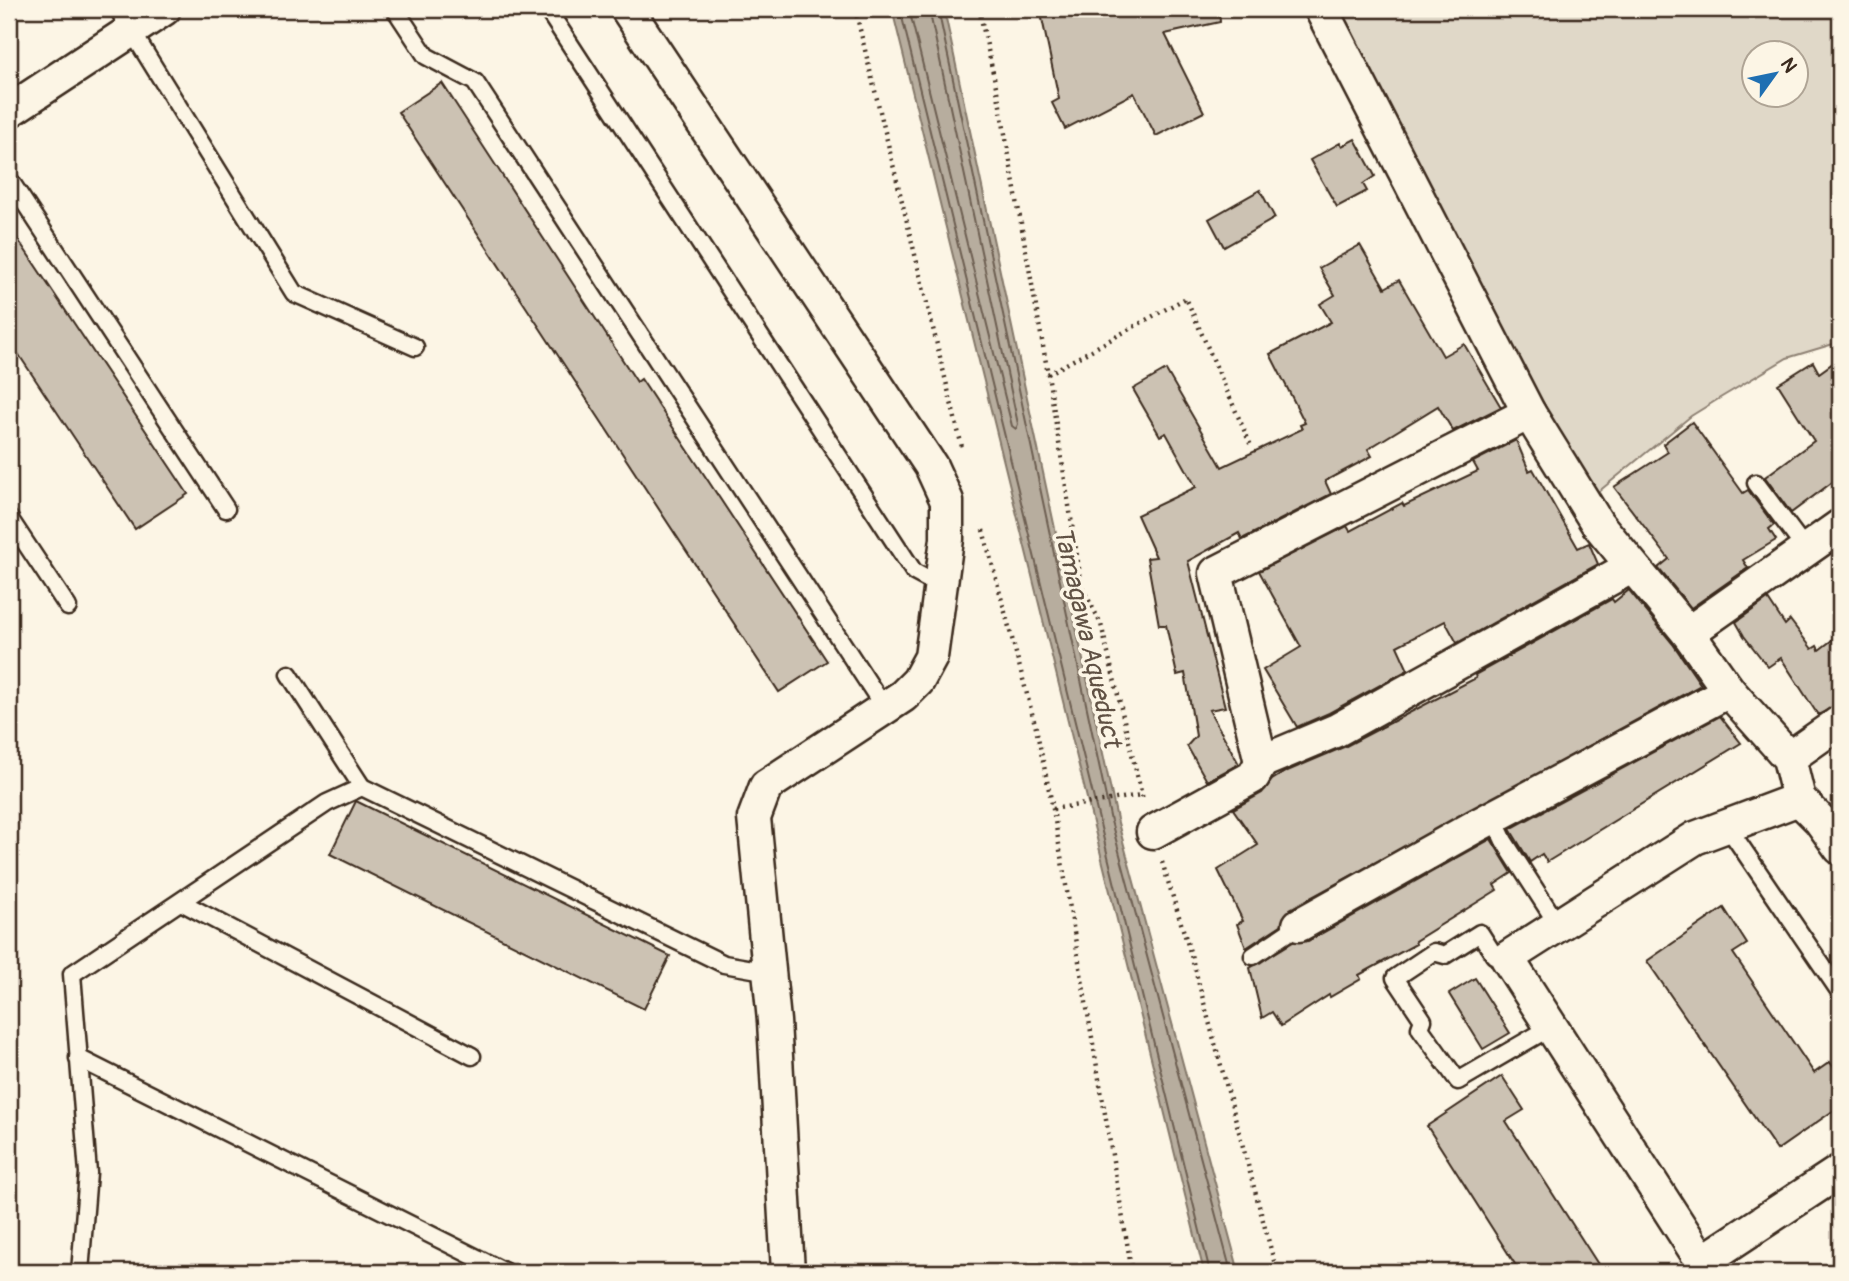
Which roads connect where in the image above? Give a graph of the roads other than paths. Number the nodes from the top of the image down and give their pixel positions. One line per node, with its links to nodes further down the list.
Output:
1 (164, 9): 6 (street)
2 (395, 9): 22 (lane)
3 (547, 9): 17 (lane)
4 (627, 9): 17 (street)
5 (1321, 9): 10 (street)
6 (125, 19): 7 (street); 9 (lane)
7 (9, 111)
8 (9, 179): 12 (lane)
9 (415, 347)
10 (1529, 413): 16 (street); 25 (street)
11 (1756, 483): 15 (lane)
12 (226, 509)
13 (9, 518): 18 (lane)
14 (1840, 526): 15 (street)
15 (1806, 550): 19 (street)
16 (1631, 567): 19 (street); 25 (street)
17 (940, 586): 22 (street)
18 (68, 607)
19 (1688, 633): 21 (street)
20 (289, 674): 26 (lane)
21 (1729, 691): 24 (street); 28 (street)
22 (884, 707): 37 (street)
23 (1840, 722): 24 (street)
24 (1789, 758): 27 (street)
25 (1262, 761): 30 (street)
26 (362, 788): 32 (lane); 37 (lane)
27 (1799, 799): 29 (street); 31 (street)
28 (1493, 817): 33 (street); 34 (lane)
29 (1727, 826): 34 (street); 38 (lane)
30 (1153, 831)
31 (1840, 848)
32 (181, 902): 40 (lane); 41 (lane)
33 (1299, 925): 35 (lane)
34 (1558, 925): 36 (street)
35 (1253, 956)
36 (1509, 957): 39 (street); 39 (lane)
37 (770, 972): 46 (street)
38 (1840, 992)
39 (1551, 1027): 43 (street)
40 (472, 1056)
41 (78, 1058): 44 (lane); 45 (lane)
42 (1840, 1171): 43 (street)
43 (1705, 1267)
44 (80, 1272)
45 (505, 1272)
46 (788, 1272)

